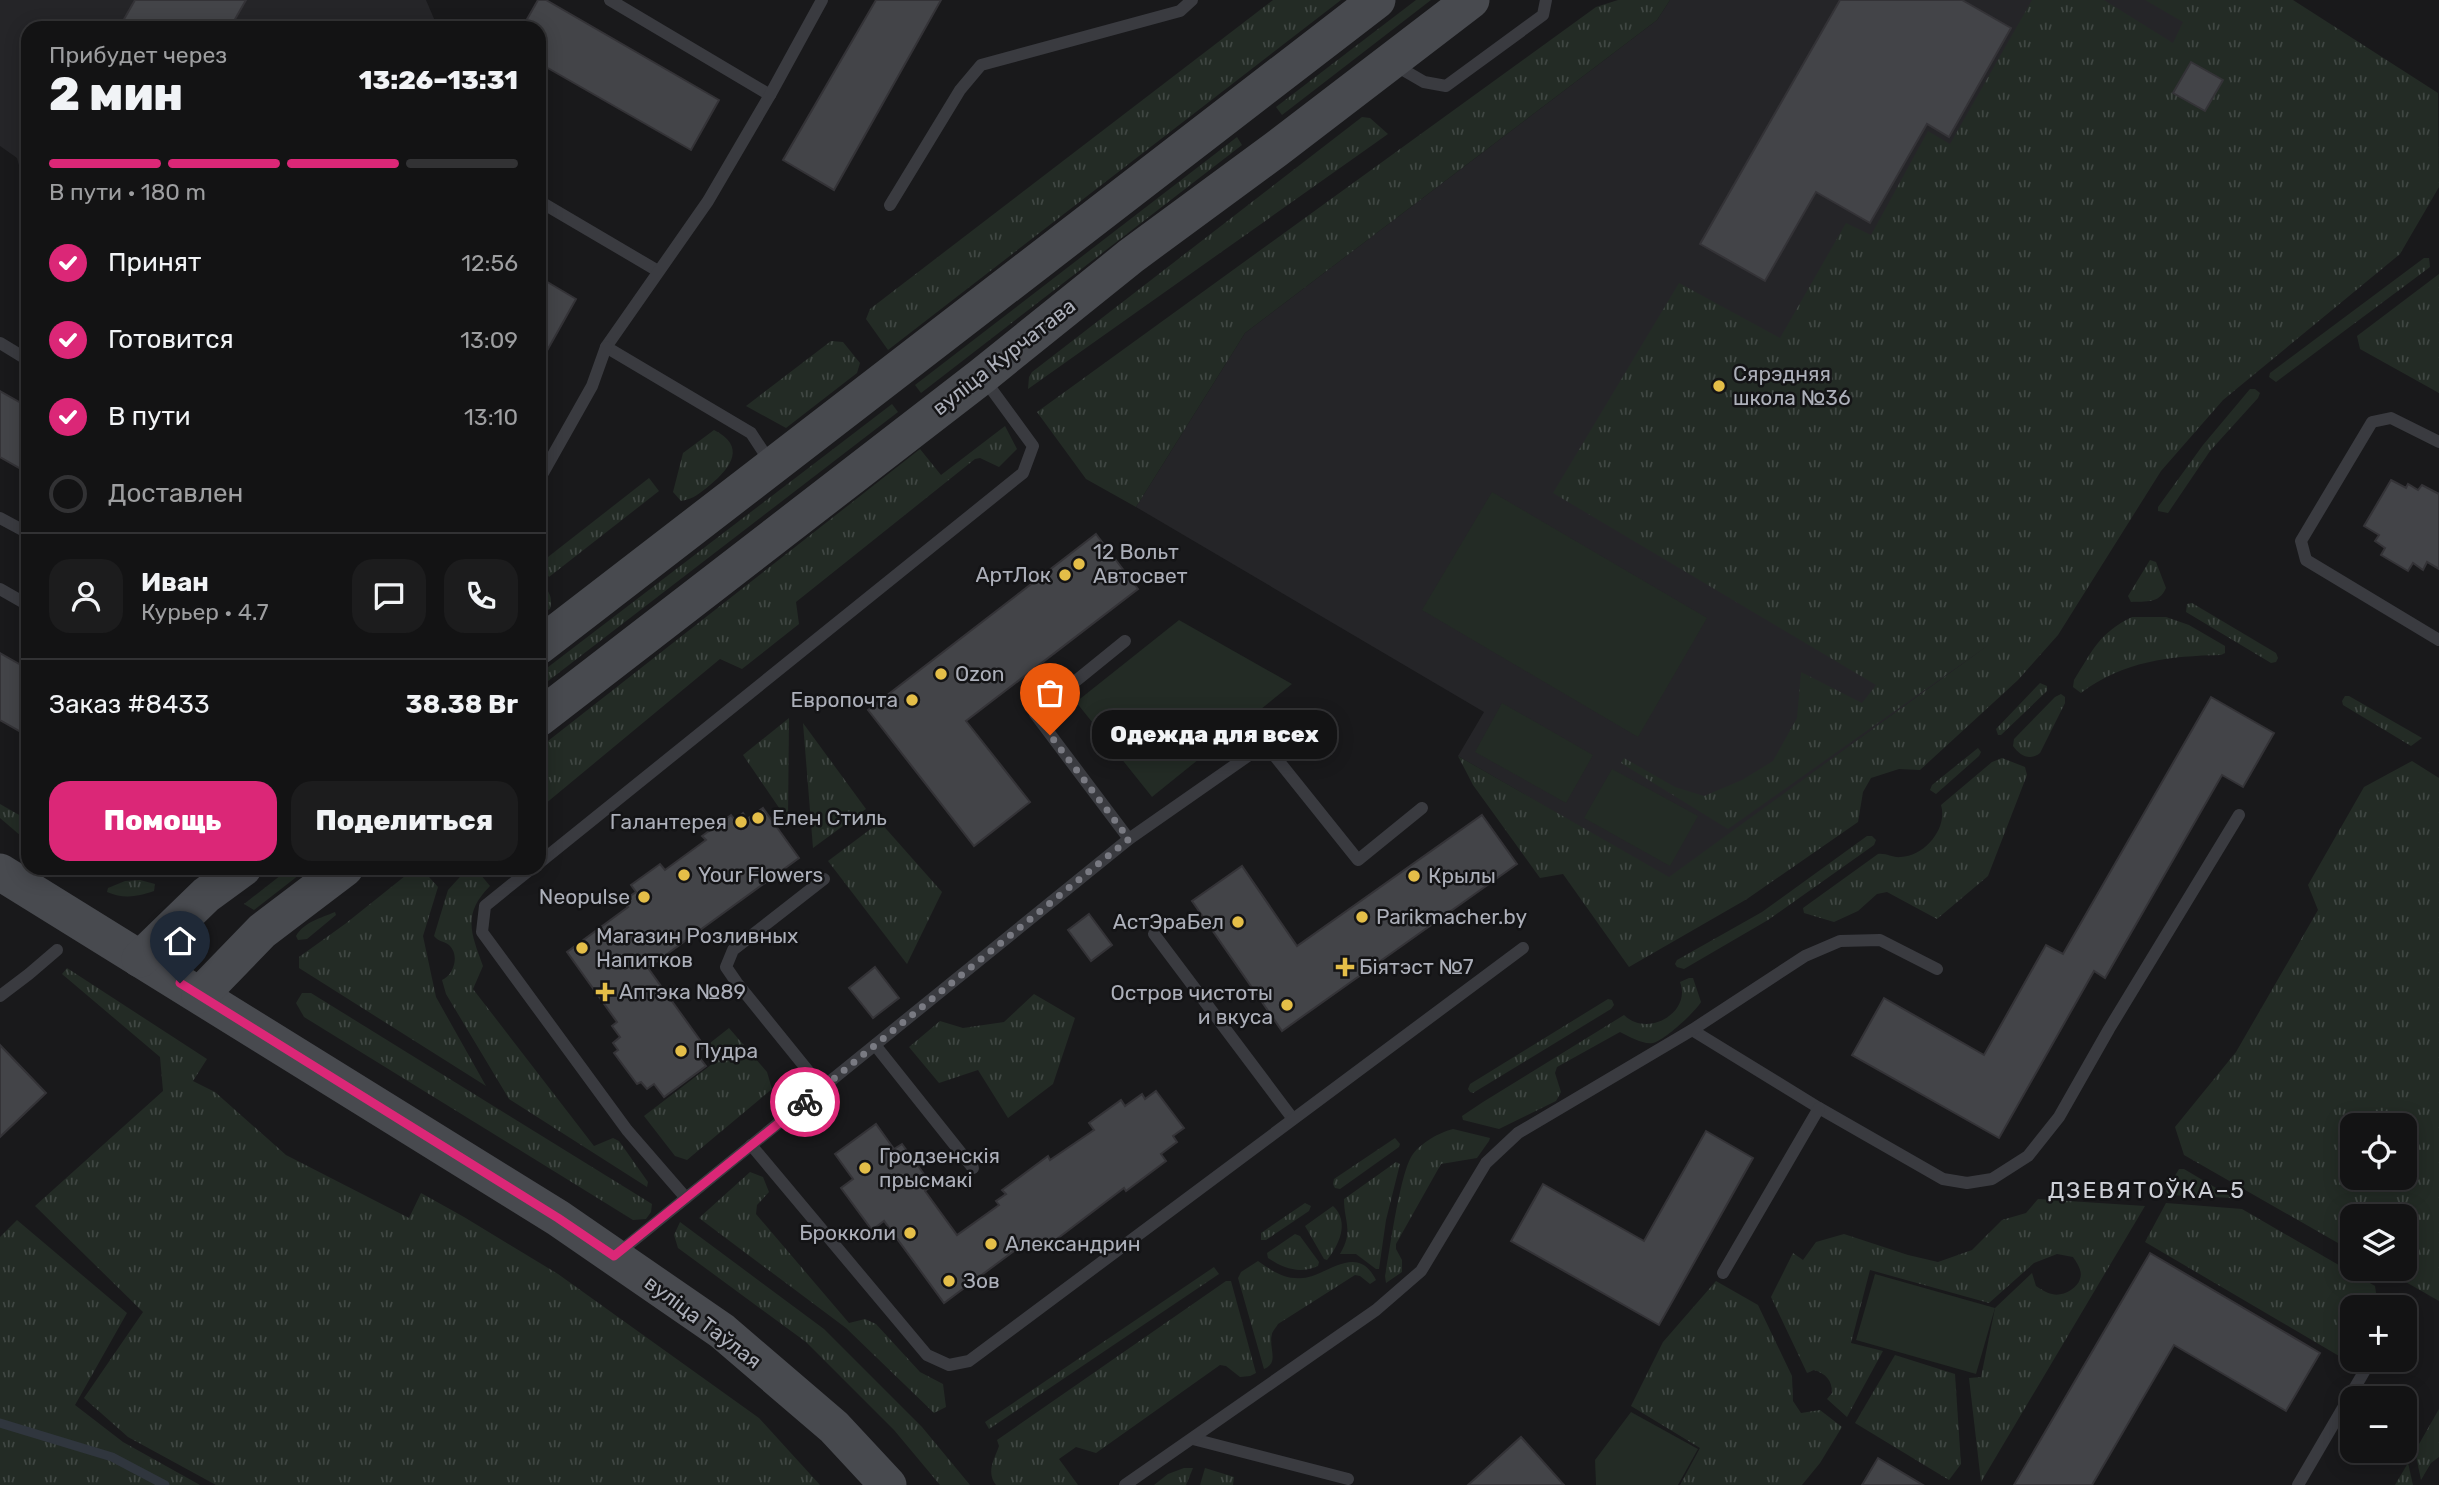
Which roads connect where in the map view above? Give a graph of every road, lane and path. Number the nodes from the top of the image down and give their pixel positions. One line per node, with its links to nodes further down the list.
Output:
1 (610, 0): 8 (lane)
2 (822, 0): 8 (lane)
3 (1192, 0): 12 (lane)
4 (1377, 0): 9 (main road)
5 (1471, 0): 7 (main road, вуліца Курчатава)
6 (1546, 0): 7 (lane)
7 (1390, 63): 10 (main road, вуліца Курчатава)
8 (770, 96): 13 (lane)
9 (1242, 104): 10 (main road); 19 (main road)
10 (1275, 150): 17 (main road, вуліца Курчатава)
11 (546, 205): 13 (lane)
12 (890, 205)
13 (658, 271): 15 (lane)
14 (0, 344): 16 (lane)
15 (606, 347): 19 (lane); 20 (lane)
16 (21, 356)
17 (982, 376): 28 (main road, вуліца Курчатава); 32 (lane)
18 (2439, 442): 25 (lane)
19 (772, 466): 26 (main road)
20 (546, 468)
21 (0, 518): 22 (lane)
22 (21, 529)
23 (0, 589): 24 (lane)
24 (21, 601)
25 (2439, 640)
26 (546, 641)
27 (1125, 641): 31 (lane)
28 (546, 713)
29 (1422, 808): 31 (lane)
30 (2239, 815): 48 (lane)
31 (1129, 839): 46 (lane)
32 (546, 857)
33 (0, 872): 41 (main road, вуліца Таўлая)
34 (233, 875): 41 (main road)
35 (336, 875): 43 (main road)
36 (524, 875): 52 (lane)
37 (824, 879): 47 (lane)
38 (1154, 934): 49 (lane)
39 (1523, 948): 49 (lane)
40 (57, 950): 44 (lane)
41 (140, 959): 43 (main road, вуліца Таўлая)
42 (1937, 970): 45 (lane)
43 (200, 995): 53 (main road, вуліца Таўлая)
44 (0, 996)
45 (1692, 1031): 48 (lane); 56 (lane)
46 (875, 1045): 47 (lane); 51 (lane)
47 (822, 1087): 50 (lane)
48 (1819, 1108): 54 (lane)
49 (1293, 1119): 50 (lane)
50 (751, 1145): 52 (lane)
51 (973, 1168)
52 (686, 1198): 53 (lane)
53 (614, 1256): 58 (main road, вуліца Таўлая)
54 (1723, 1273)
55 (2363, 1372): 60 (lane)
56 (1193, 1438): 57 (lane); 59 (lane)
57 (1348, 1479)
58 (888, 1485)
59 (1125, 1485)
60 (2298, 1485)

